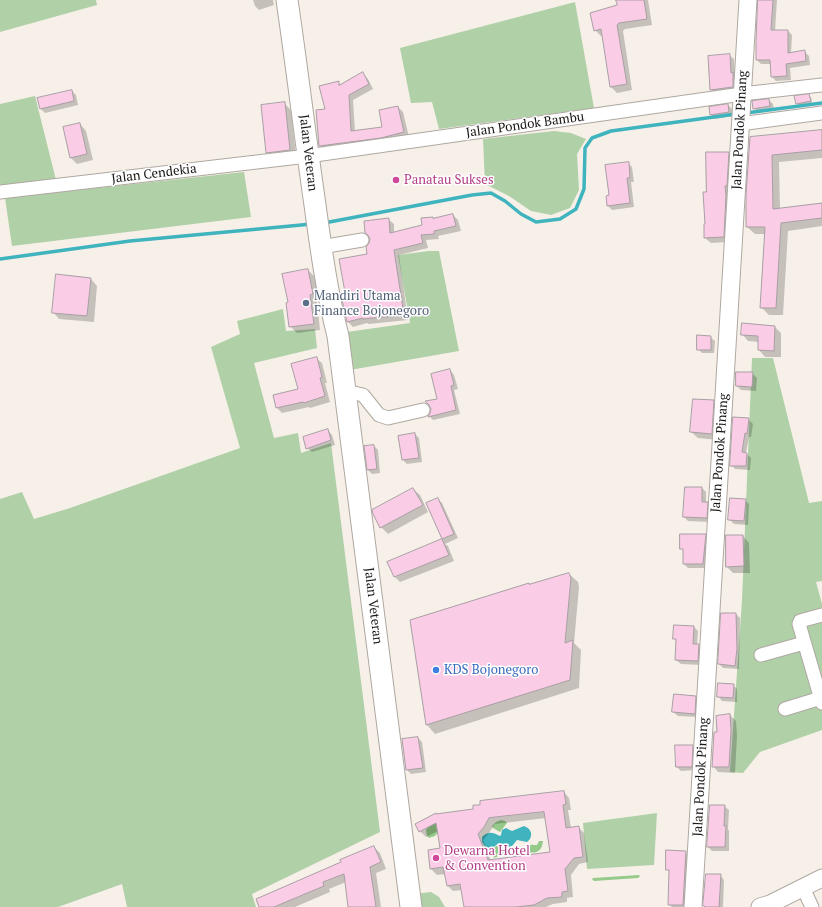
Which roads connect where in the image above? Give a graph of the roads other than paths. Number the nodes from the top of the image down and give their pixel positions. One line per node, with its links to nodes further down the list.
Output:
1 (286, 0): 7 (main road, Jalan Veteran)
2 (748, 0): 4 (street, Jalan Pondok Pinang)
3 (822, 85): 4 (street, Jalan Pondok Bambu)
4 (742, 100): 6 (street, Jalan Pondok Pinang); 7 (street, Jalan Pondok Bambu)
5 (822, 113): 6 (street)
6 (740, 124): 23 (street, Jalan Pondok Pinang)
7 (308, 156): 8 (street, Jalan Cendekia); 10 (main road, Jalan Veteran)
8 (0, 192)
9 (362, 240): 10 (street)
10 (321, 244): 11 (main road, Jalan Veteran)
11 (330, 306): 12 (main road, Jalan Veteran); 21 (main road, Jalan Veteran)
12 (345, 391): 13 (street); 22 (main road, Jalan Veteran)
13 (423, 410)
14 (822, 615): 15 (street)
15 (804, 642): 16 (street); 17 (street)
16 (761, 656)
17 (821, 700): 18 (street)
18 (785, 709)
19 (822, 878): 20 (street)
20 (803, 888): 24 (street); 25 (street)
21 (400, 907)
22 (412, 907)
23 (693, 907)
24 (760, 907)
25 (812, 907)

